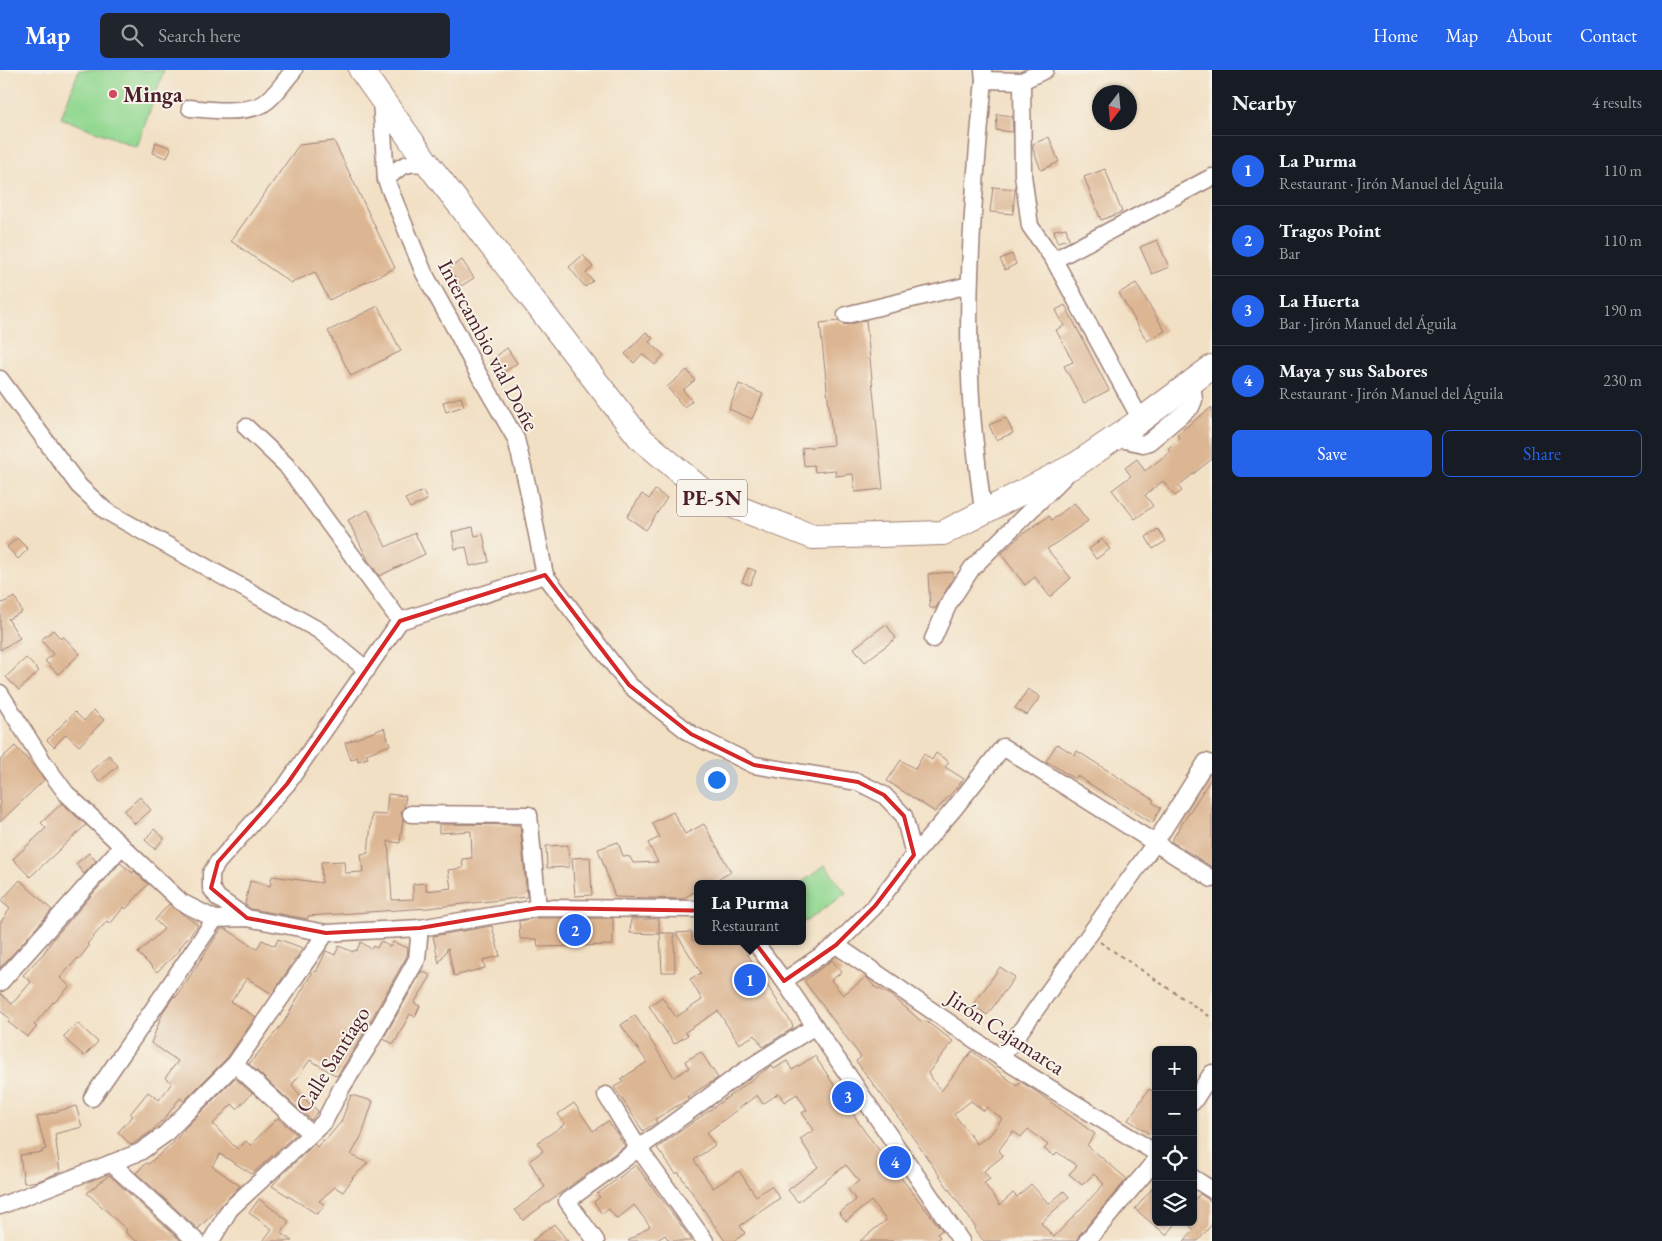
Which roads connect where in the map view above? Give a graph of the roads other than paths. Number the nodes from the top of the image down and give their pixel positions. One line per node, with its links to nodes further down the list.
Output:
1 (294, 70): 7 (street)
2 (361, 70): 6 (highway, PE-5N)
3 (1045, 70): 5 (street)
4 (983, 75): 5 (street); 12 (street)
5 (1022, 81): 11 (street)
6 (380, 96): 8 (highway, PE-5N); 10 (street, Intercambio vial Doñe)
7 (190, 108)
8 (428, 164): 10 (street); 21 (highway, PE-5N)
9 (1212, 176): 11 (street)
10 (386, 180): 22 (street, Intercambio vial Doñe)
11 (1054, 260): 17 (street)
12 (969, 286): 13 (street); 21 (street)
13 (846, 315)
14 (1212, 367): 16 (highway, PE-5N)
15 (0, 379): 25 (street)
16 (1192, 381): 17 (highway, PE-5N); 19 (street)
17 (1141, 420): 19 (highway, PE-5N)
18 (246, 427): 23 (street)
19 (1115, 438): 20 (highway, PE-5N)
20 (1077, 464): 21 (highway, PE-5N); 24 (street)
21 (983, 512)
22 (544, 575): 23 (street); 31 (street, Intercambio vial Doñe)
23 (400, 621): 25 (street)
24 (933, 639)
25 (367, 670): 35 (street)
26 (0, 693): 29 (street)
27 (1209, 764): 30 (street)
28 (411, 814): 33 (street)
29 (122, 846): 36 (street); 42 (street)
30 (1160, 846): 31 (street); 32 (street); 44 (street)
31 (914, 855): 39 (street)
32 (1212, 879)
33 (538, 908): 34 (street); 37 (street)
34 (694, 909)
35 (247, 918): 36 (street); 38 (street)
36 (215, 919): 49 (street)
37 (420, 928): 38 (street); 50 (street, Calle Santiago)
38 (326, 933): 45 (street)
39 (836, 944): 41 (street); 44 (street, Jirón Cajamarca)
40 (757, 945): 41 (street)
41 (784, 981): 43 (street)
42 (0, 983)
43 (814, 1026): 51 (street); 62 (street)
44 (1001, 1058): 52 (street, Jirón Cajamarca)
45 (235, 1064): 50 (street); 53 (street)
46 (1212, 1073): 48 (street)
47 (606, 1095): 51 (street)
48 (1197, 1096)
49 (92, 1098)
50 (310, 1133): 59 (street, Calle Santiago)
51 (639, 1149): 60 (street); 61 (street)
52 (1152, 1151)
53 (111, 1163): 57 (street); 58 (street)
54 (1152, 1165): 63 (street)
55 (1197, 1181): 56 (street)
56 (1212, 1190)
57 (0, 1206)
58 (196, 1241)
59 (211, 1241)
60 (596, 1241)
61 (705, 1241)
62 (961, 1241)
63 (1087, 1241)

